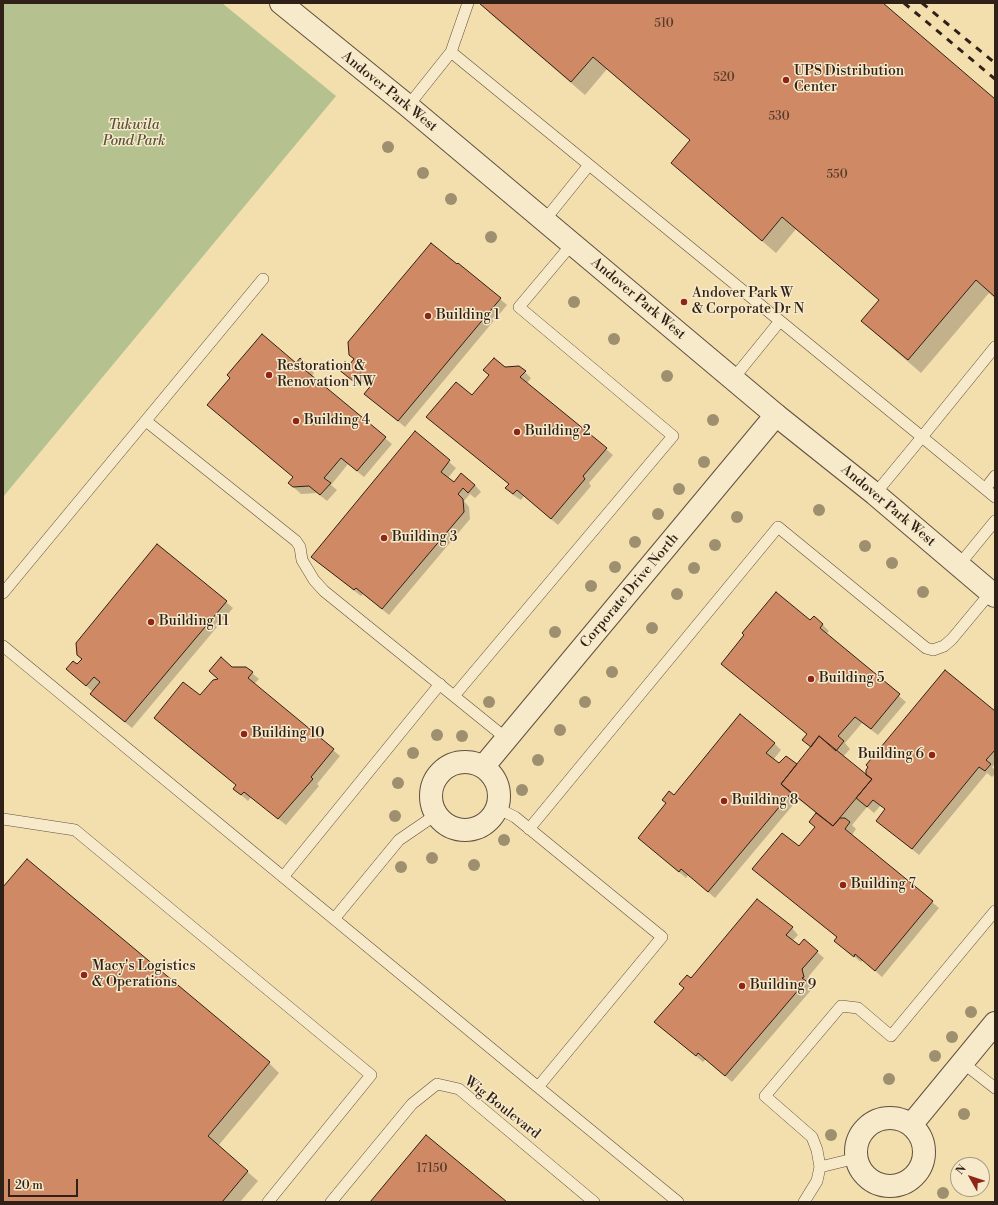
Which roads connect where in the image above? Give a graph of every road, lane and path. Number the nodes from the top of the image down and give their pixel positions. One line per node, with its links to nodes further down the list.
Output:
1 (281, 3): 4 (street, Andover Park West)
2 (468, 3): 3 (lane)
3 (451, 52): 4 (lane); 5 (lane)
4 (408, 106): 6 (street, Andover Park West)
5 (589, 165): 6 (lane); 9 (lane)
6 (544, 221): 7 (street, Andover Park West)
7 (572, 244): 11 (street, Andover Park West); 25 (lane)
8 (263, 279): 13 (lane)
9 (780, 321): 11 (lane); 14 (lane)
10 (995, 347): 14 (lane)
11 (733, 378): 12 (street, Andover Park West)
12 (776, 415): 17 (street, Andover Park West); 26 (street, Corporate Drive North)
13 (146, 421): 21 (lane); 24 (lane)
14 (922, 437): 16 (lane); 17 (lane)
15 (995, 476): 16 (lane)
16 (985, 489): 18 (lane)
17 (875, 494): 20 (street, Andover Park West)
18 (995, 497)
19 (995, 521): 20 (lane)
20 (959, 565): 22 (street, Andover Park West)
21 (3, 593)
22 (993, 594): 31 (lane)
23 (3, 646): 32 (lane)
24 (440, 684): 25 (lane); 32 (lane)
25 (454, 696): 26 (lane)
26 (507, 739): 27 (street, Corporate Drive North)
27 (483, 767): 28 (street); 29 (street)
28 (497, 808): 29 (street); 31 (lane)
29 (436, 814): 34 (lane)
30 (3, 819): 42 (lane)
31 (529, 829): 37 (lane)
32 (283, 877): 34 (lane)
33 (995, 911): 41 (lane)
34 (334, 919): 37 (lane)
35 (995, 1023): 36 (street)
36 (963, 1062): 38 (lane); 39 (street)
37 (538, 1087): 45 (lane)
38 (995, 1088)
39 (911, 1125): 40 (street); 40 (street)
40 (857, 1158): 41 (lane)
41 (820, 1167): 46 (lane)
42 (268, 1202)
43 (331, 1202): 44 (lane, Wig Boulevard)
44 (594, 1202)
45 (678, 1202)
46 (804, 1202)

